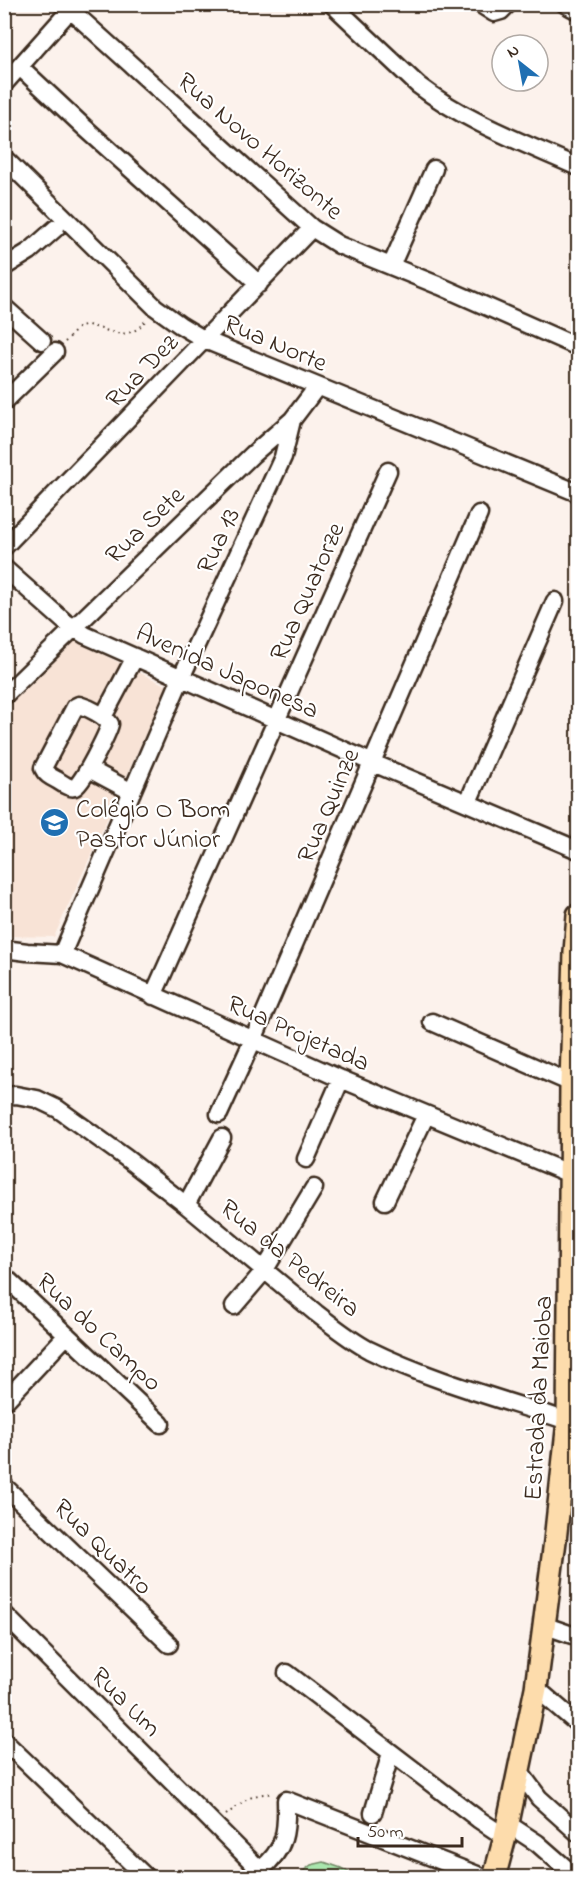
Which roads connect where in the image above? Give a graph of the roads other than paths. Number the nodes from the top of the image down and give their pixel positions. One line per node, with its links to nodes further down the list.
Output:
1 (332, 4): 10 (street)
2 (480, 4): 3 (street)
3 (508, 4)
4 (565, 4): 6 (street)
5 (67, 7): 7 (street); 13 (street, Rua Novo Horizonte)
6 (579, 10)
7 (20, 67): 8 (street); 16 (street)
8 (4, 84)
9 (4, 158): 18 (street, Rua Norte)
10 (579, 167)
11 (434, 169): 14 (street)
12 (56, 228): 15 (street)
13 (312, 228): 14 (street, Rua Novo Horizonte); 16 (street, Rua Dez)
14 (391, 266): 20 (street, Rua Novo Horizonte)
15 (4, 267)
16 (259, 284): 18 (street, Rua Dez)
17 (4, 307): 19 (street)
18 (205, 340): 22 (street, Rua Norte); 28 (street, Rua Dez)
19 (42, 341)
20 (579, 347)
21 (55, 352): 23 (street)
22 (317, 387): 24 (street, Rua Sete); 26 (street, Rua Norte)
23 (4, 402)
24 (292, 420): 31 (street, Rua Sete); 33 (street, Rua 13)
25 (388, 471): 36 (street, Rua Quatorze)
26 (579, 493)
27 (479, 514): 37 (street, Rua Quinze)
28 (4, 547)
29 (4, 568): 31 (street, Avenida Japonesa)
30 (555, 601): 40 (street)
31 (74, 629): 32 (street, Avenida Japonesa); 34 (street, Rua Sete)
32 (135, 657): 33 (street, Avenida Japonesa); 35 (street)
33 (181, 678): 36 (street, Avenida Japonesa); 39 (street, Rua 13)
34 (4, 696)
35 (103, 717): 38 (street); 38 (street)
36 (276, 719): 37 (street, Avenida Japonesa); 46 (street, Rua Quatorze)
37 (373, 763): 40 (street, Avenida Japonesa); 48 (street, Rua Quinze)
38 (89, 769): 39 (street)
39 (132, 792): 44 (street, Rua 13)
40 (468, 802): 41 (street, Avenida Japonesa)
41 (579, 850)
42 (579, 915): 45 (main road, Estrada da Maioba)
43 (4, 949): 44 (street, Rua Projetada)
44 (62, 954): 46 (street, Rua Projetada)
45 (576, 994): 50 (main road, Estrada da Maioba)
46 (153, 996): 48 (street, Rua Projetada)
47 (432, 1022): 50 (street)
48 (253, 1040): 49 (street, Rua Projetada); 52 (street, Rua Quinze)
49 (341, 1079): 53 (street, Rua Projetada); 55 (street)
50 (571, 1083): 56 (main road, Estrada da Maioba)
51 (4, 1096): 59 (street, Rua da Pedreira)
52 (219, 1114)
53 (426, 1115): 56 (street, Rua Projetada); 58 (street)
54 (222, 1138): 59 (street)
55 (306, 1159)
56 (573, 1186): 64 (main road, Estrada da Maioba)
57 (314, 1188): 60 (street)
58 (385, 1200)
59 (186, 1205): 60 (street, Rua da Pedreira)
60 (264, 1270): 62 (street); 66 (street, Rua da Pedreira)
61 (4, 1276): 63 (street, Rua do Campo)
62 (234, 1306)
63 (67, 1335): 65 (street); 67 (street, Rua do Campo)
64 (574, 1340): 66 (main road, Estrada da Maioba)
65 (6, 1400)
66 (572, 1409): 69 (main road, Estrada da Maioba)
67 (161, 1424)
68 (4, 1486): 73 (street, Rua Quatro)
69 (570, 1493): 71 (main road, Estrada da Maioba)
70 (4, 1614): 84 (street, Rua Um)
71 (543, 1624): 72 (street); 75 (main road, Estrada da Maioba)
72 (579, 1637)
73 (169, 1644)
74 (286, 1672): 78 (street)
75 (536, 1688): 76 (street); 79 (main road, Estrada da Maioba)
76 (579, 1724)
77 (9, 1746): 83 (street)
78 (391, 1753): 80 (street); 81 (street)
79 (519, 1771): 81 (main road, Estrada da Maioba); 82 (street)
80 (373, 1813)
81 (507, 1830): 85 (main road, Estrada da Maioba); 86 (street)
82 (579, 1833)
83 (147, 1878)
84 (485, 1878)
85 (494, 1878)
86 (577, 1878)

